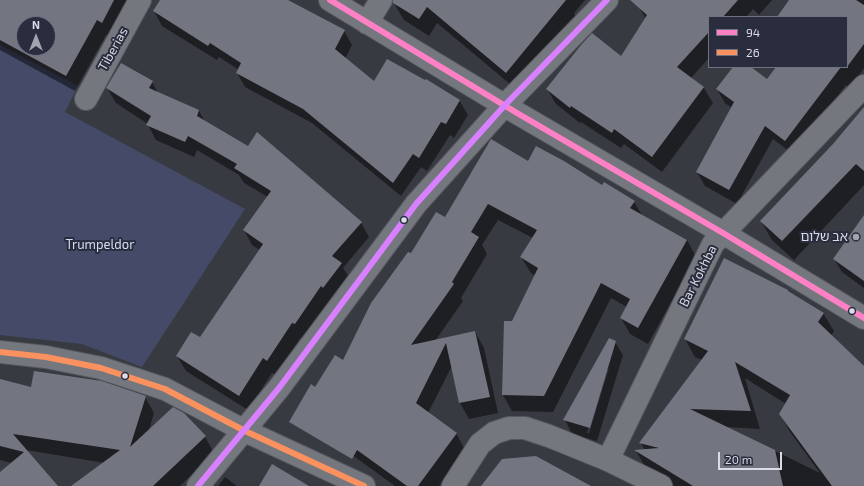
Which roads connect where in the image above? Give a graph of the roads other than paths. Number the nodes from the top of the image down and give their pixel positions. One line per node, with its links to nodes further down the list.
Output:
1 (140, 0): 7 (street, Tiberias)
2 (330, 0): 5 (street)
3 (381, 0): 5 (street)
4 (607, 0): 8 (street)
5 (367, 23): 8 (street)
6 (864, 86): 9 (street, Bar Kokhba)
7 (86, 99)
8 (505, 105): 9 (street); 12 (street)
9 (723, 233): 10 (street); 13 (street, Bar Kokhba)
10 (864, 318)
11 (0, 352): 12 (street)
12 (243, 430): 14 (street); 15 (street)
13 (608, 460): 16 (street); 17 (street)
14 (198, 486)
15 (364, 486)
16 (453, 486)
17 (661, 486)

